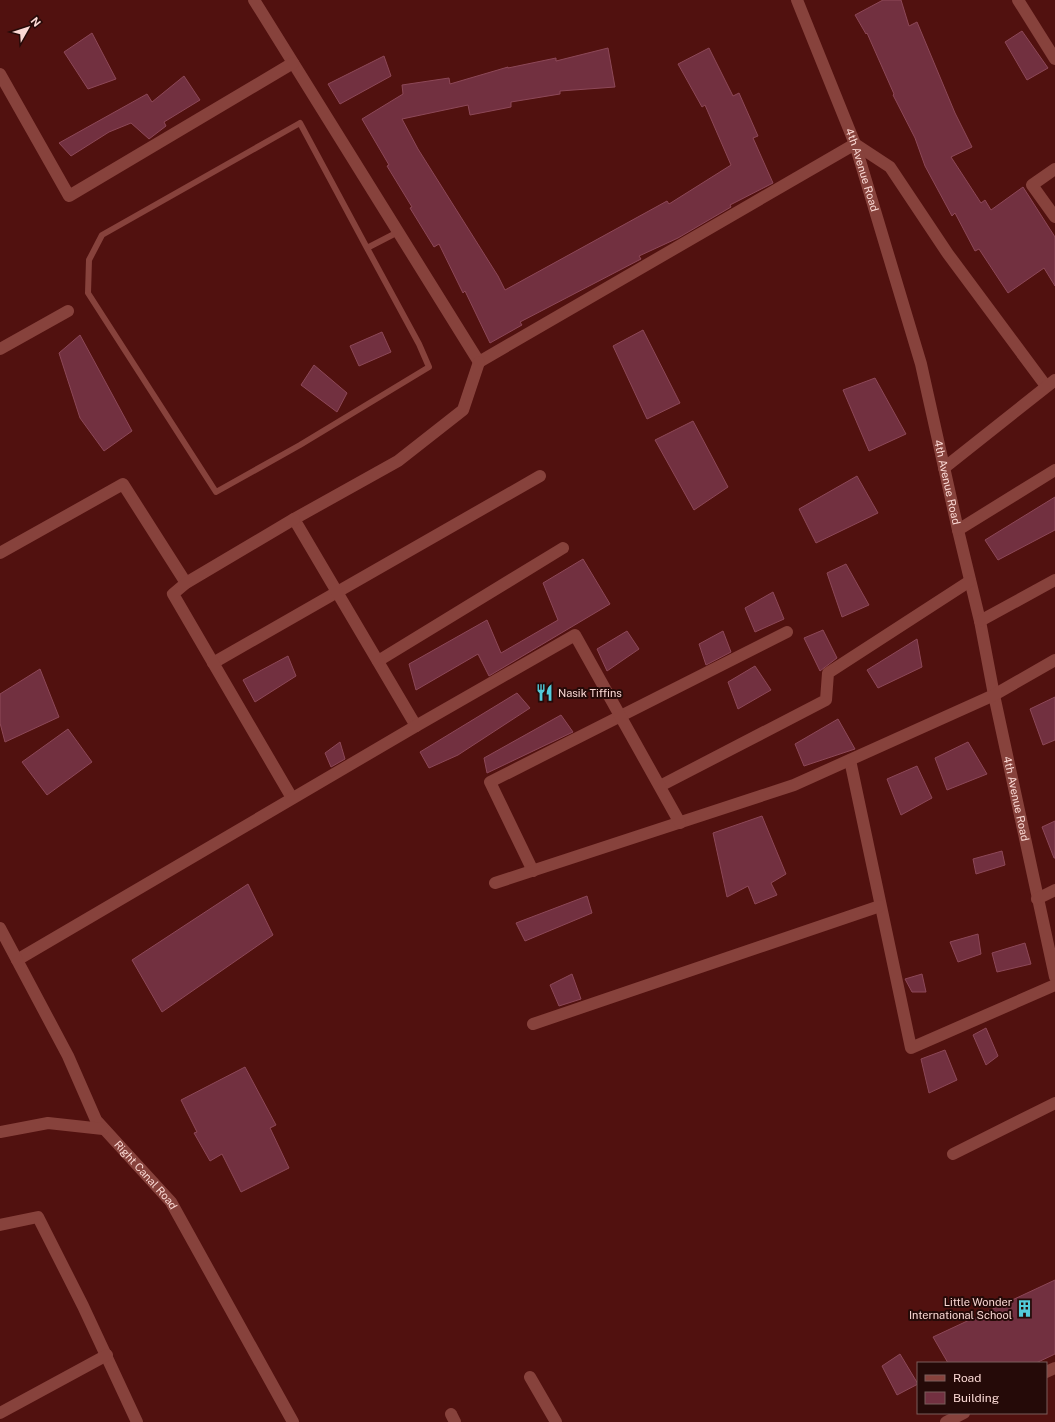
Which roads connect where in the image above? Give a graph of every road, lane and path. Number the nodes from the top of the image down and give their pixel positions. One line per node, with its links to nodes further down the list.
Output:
1 (254, 0): 5 (street)
2 (797, 0): 7 (street, 4th Avenue Road)
3 (1018, 0): 4 (street)
4 (1055, 59)
5 (293, 63): 6 (street); 10 (street)
6 (0, 74)
7 (855, 144): 14 (street); 15 (street); 16 (street, 4th Avenue Road)
8 (1055, 169): 9 (street)
9 (1055, 217)
10 (398, 232): 11 (lane); 14 (street)
11 (367, 248): 11 (lane)
12 (68, 311): 13 (street)
13 (0, 349)
14 (479, 362): 19 (street)
15 (1051, 383): 16 (street)
16 (944, 468): 20 (street, 4th Avenue Road)
17 (1055, 470): 20 (street)
18 (540, 476): 26 (street)
19 (294, 520): 25 (street); 26 (street)
20 (958, 530): 24 (street, 4th Avenue Road)
21 (563, 548): 30 (street)
22 (0, 553): 25 (street)
23 (1055, 580): 27 (street)
24 (970, 581): 27 (street, 4th Avenue Road); 36 (street)
25 (186, 583): 31 (street)
26 (337, 592): 30 (street); 31 (street)
27 (980, 621): 32 (street, 4th Avenue Road)
28 (786, 632): 33 (street)
29 (1055, 660): 32 (street)
30 (378, 661): 34 (street)
31 (213, 663): 37 (street)
32 (994, 695): 35 (street); 42 (street, 4th Avenue Road)
33 (621, 715): 34 (street); 36 (street); 39 (street)
34 (416, 726): 37 (street)
35 (850, 760): 38 (street); 43 (street)
36 (660, 786): 38 (street)
37 (292, 798): 45 (street)
38 (680, 823): 39 (street)
39 (533, 870): 40 (street)
40 (495, 883)
41 (1055, 890): 42 (street)
42 (1037, 899): 46 (street, 4th Avenue Road)
43 (880, 906): 47 (street); 48 (street)
44 (0, 928): 45 (street, Right Canal Road)
45 (17, 960): 50 (street, Right Canal Road)
46 (1055, 977)
47 (1055, 985)
48 (533, 1024)
49 (1055, 1103): 52 (street)
50 (103, 1129): 51 (street); 59 (street, Right Canal Road)
51 (0, 1132)
52 (953, 1154)
53 (0, 1225): 54 (street)
54 (107, 1355): 56 (street); 58 (street)
55 (530, 1377): 60 (street)
56 (0, 1413)
57 (962, 1414): 61 (street)
58 (137, 1422)
59 (293, 1422)
60 (556, 1422)
61 (946, 1422)

